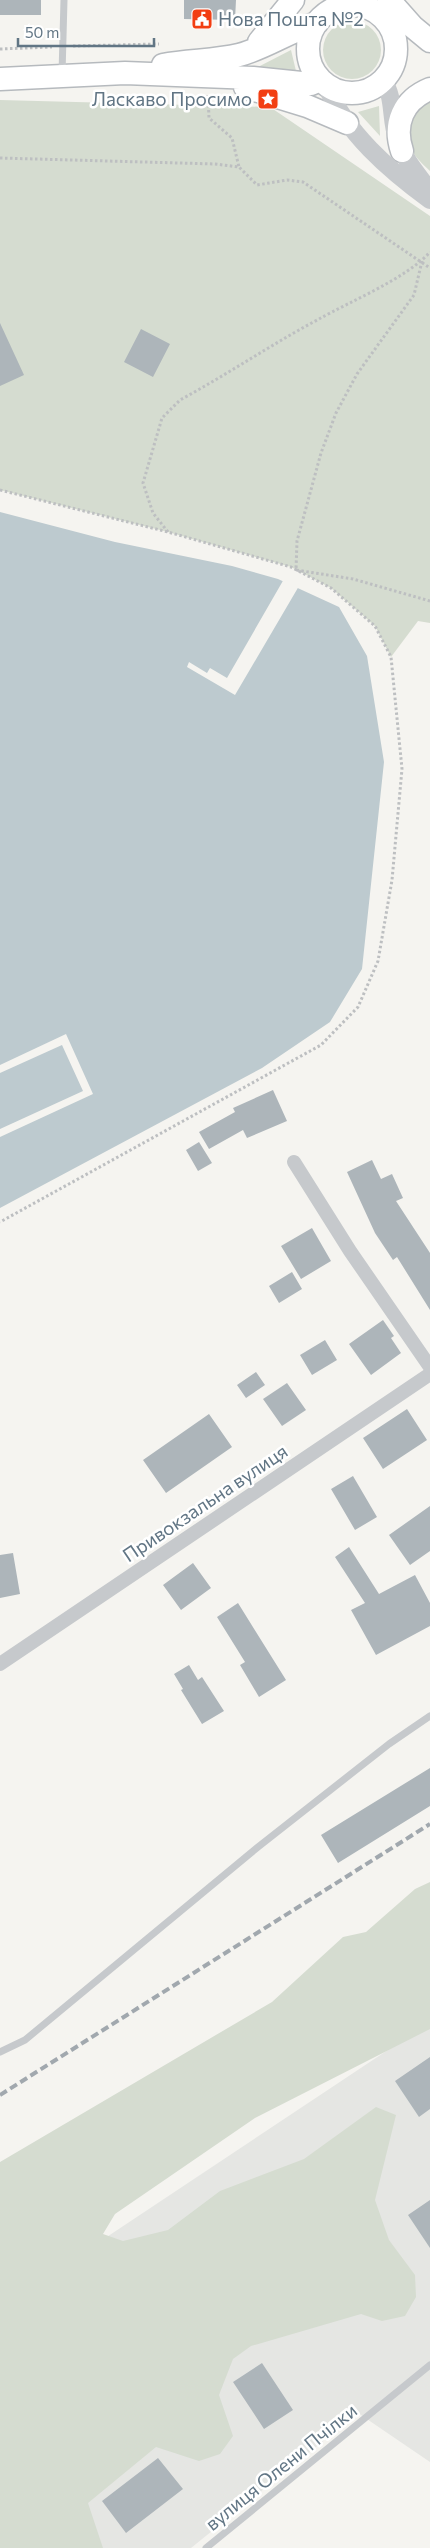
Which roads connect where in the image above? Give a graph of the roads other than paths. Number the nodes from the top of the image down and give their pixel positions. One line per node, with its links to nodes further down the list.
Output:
1 (64, 0): 9 (lane)
2 (293, 0): 7 (main road)
3 (383, 11): 4 (main road); 5 (main road); 6 (main road); 11 (main road)
4 (318, 14): 7 (main road); 12 (main road)
5 (430, 41)
6 (430, 51)
7 (238, 55): 8 (main road)
8 (125, 73): 9 (main road); 14 (main road)
9 (62, 77): 10 (main road)
10 (0, 78)
11 (386, 79): 12 (main road); 13 (main road); 17 (street)
12 (323, 83): 14 (main road); 16 (street)
13 (430, 83)
14 (208, 86): 16 (main road)
15 (430, 88): 17 (main road)
16 (347, 123): 19 (street)
17 (402, 151): 18 (street)
18 (430, 191)
19 (430, 200)
20 (294, 1162): 21 (street)
21 (430, 1367)
22 (430, 1374): 23 (street, Привокзальна вулиця)
23 (0, 1664)
24 (430, 1716): 25 (lane)
25 (0, 2052)
26 (430, 2365): 27 (lane, вулиця Олени Пчілки)
27 (206, 2548)

